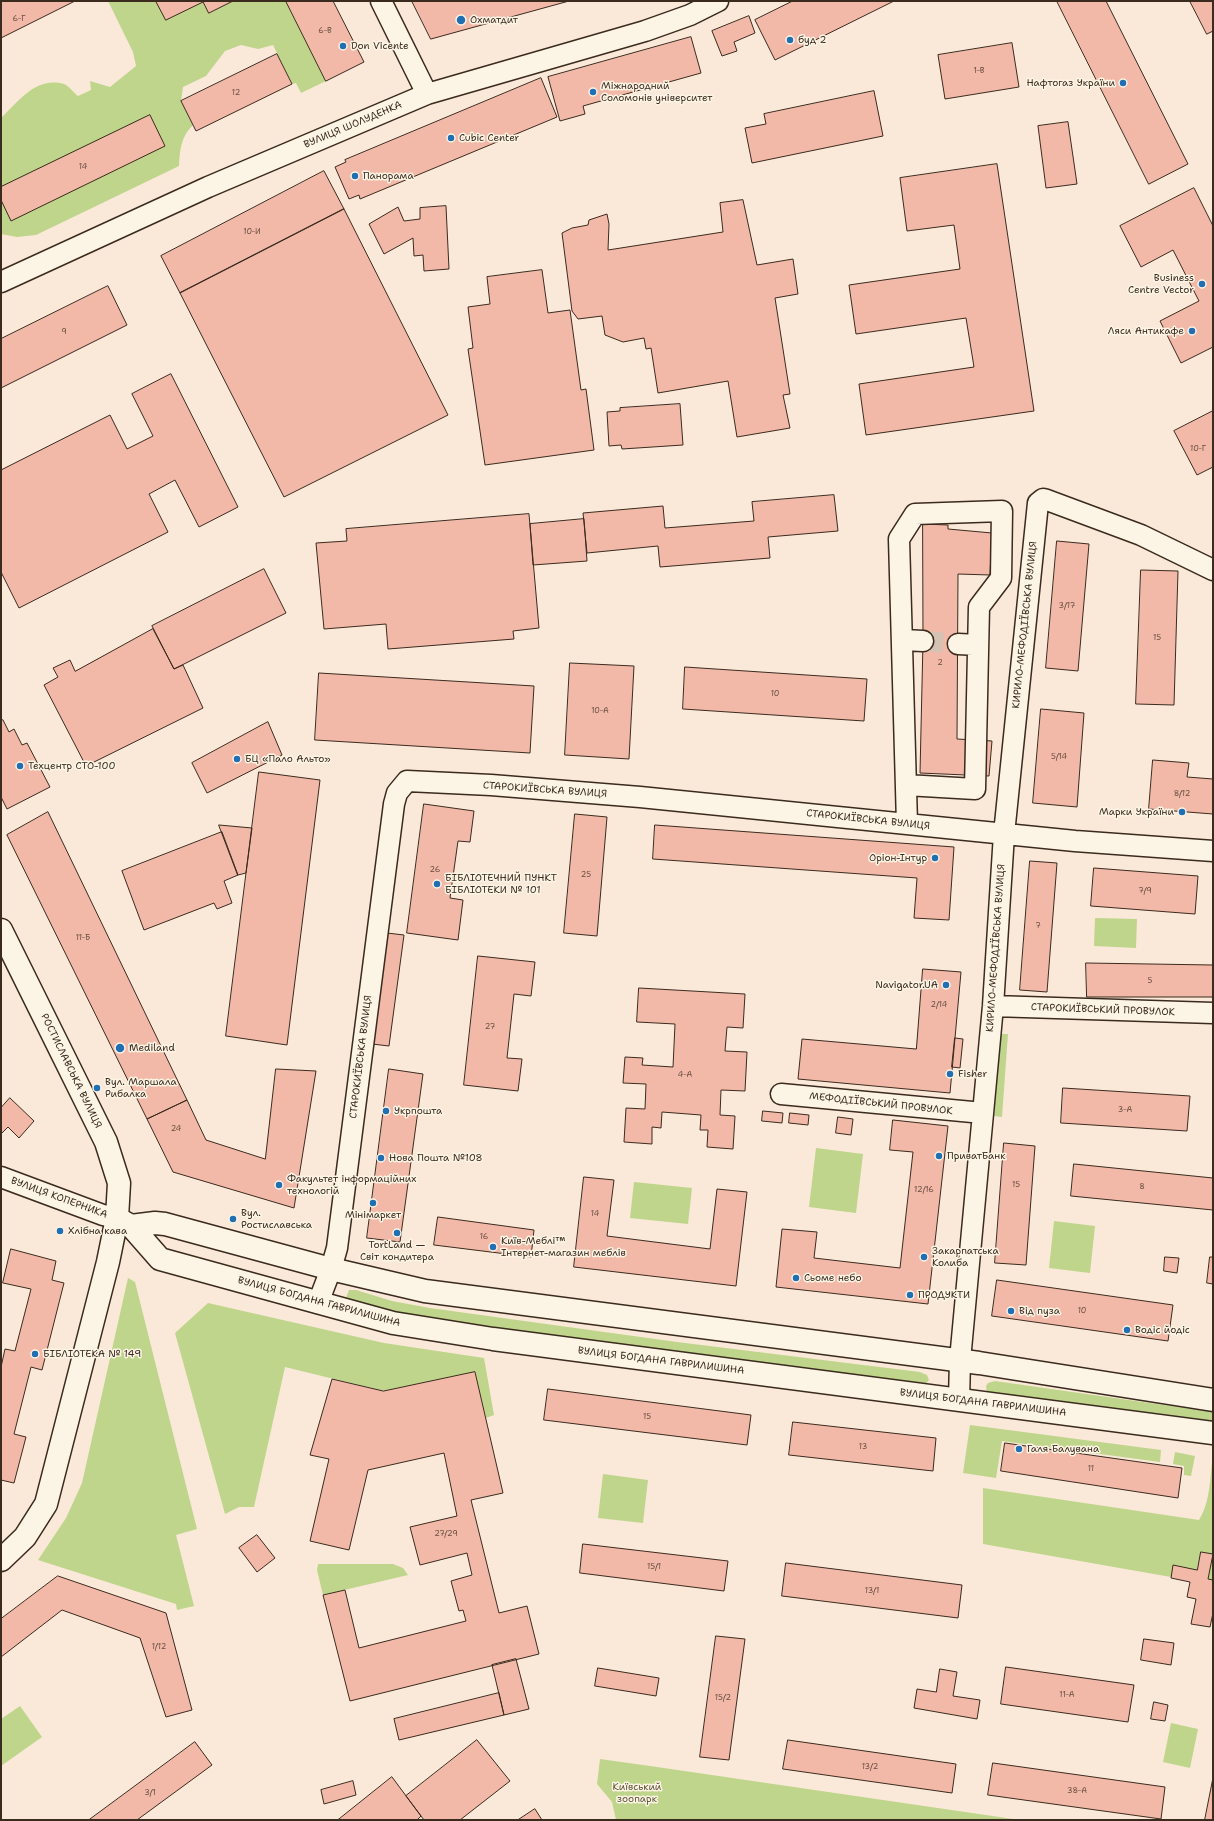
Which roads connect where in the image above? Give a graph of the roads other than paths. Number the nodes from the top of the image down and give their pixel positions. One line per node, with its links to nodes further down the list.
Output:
1 (381, 1): 3 (street)
2 (718, 1): 3 (street, ВУЛИЦЯ ШОЛУДЕНКА)
3 (427, 94): 4 (street, ВУЛИЦЯ ШОЛУДЕНКА)
4 (1, 282)
5 (1213, 570): 12 (street, КИРИЛО-МЕФОДІЇВСЬКА ВУЛИЦЯ)
6 (903, 640): 7 (street); 9 (street); 10 (street)
7 (923, 641)
8 (958, 644): 9 (street)
9 (978, 645): 10 (street)
10 (906, 785): 11 (street)
11 (907, 824): 12 (street, СТАРОКИЇВСЬКА ВУЛИЦЯ); 21 (street, СТАРОКИЇВСЬКА ВУЛИЦЯ)
12 (1004, 834): 13 (street, СТАРОКИЇВСЬКА ВУЛИЦЯ); 15 (street, КИРИЛО-МЕФОДІЇВСЬКА ВУЛИЦЯ)
13 (1213, 851)
14 (1, 930): 20 (street, РОСТИСЛАВСЬКА ВУЛИЦЯ)
15 (993, 1006): 16 (street, СТАРОКИЇВСЬКИЙ ПРОВУЛОК); 18 (street, КИРИЛО-МЕФОДІЇВСЬКА ВУЛИЦЯ)
16 (1213, 1013)
17 (780, 1094): 18 (street, МЕФОДІЇВСЬКИЙ ПРОВУЛОК)
18 (982, 1113): 23 (street, КИРИЛО-МЕФОДІЇВСЬКА ВУЛИЦЯ)
19 (1, 1177): 20 (street, ВУЛИЦЯ КОПЕРНИКА)
20 (124, 1222): 21 (street); 22 (street, ВУЛИЦЯ БОГДАНА ГАВРИЛИШИНА); 27 (street, РОСТИСЛАВСЬКА ВУЛИЦЯ)
21 (331, 1270): 22 (street, СТАРОКИЇВСЬКА ВУЛИЦЯ); 23 (street)
22 (318, 1303): 24 (street, ВУЛИЦЯ БОГДАНА ГАВРИЛИШИНА)
23 (960, 1360): 24 (street, КИРИЛО-МЕФОДІЇВСЬКА ВУЛИЦЯ); 25 (street)
24 (959, 1400): 26 (street, ВУЛИЦЯ БОГДАНА ГАВРИЛИШИНА)
25 (1213, 1400)
26 (1213, 1433)
27 (1, 1560)

